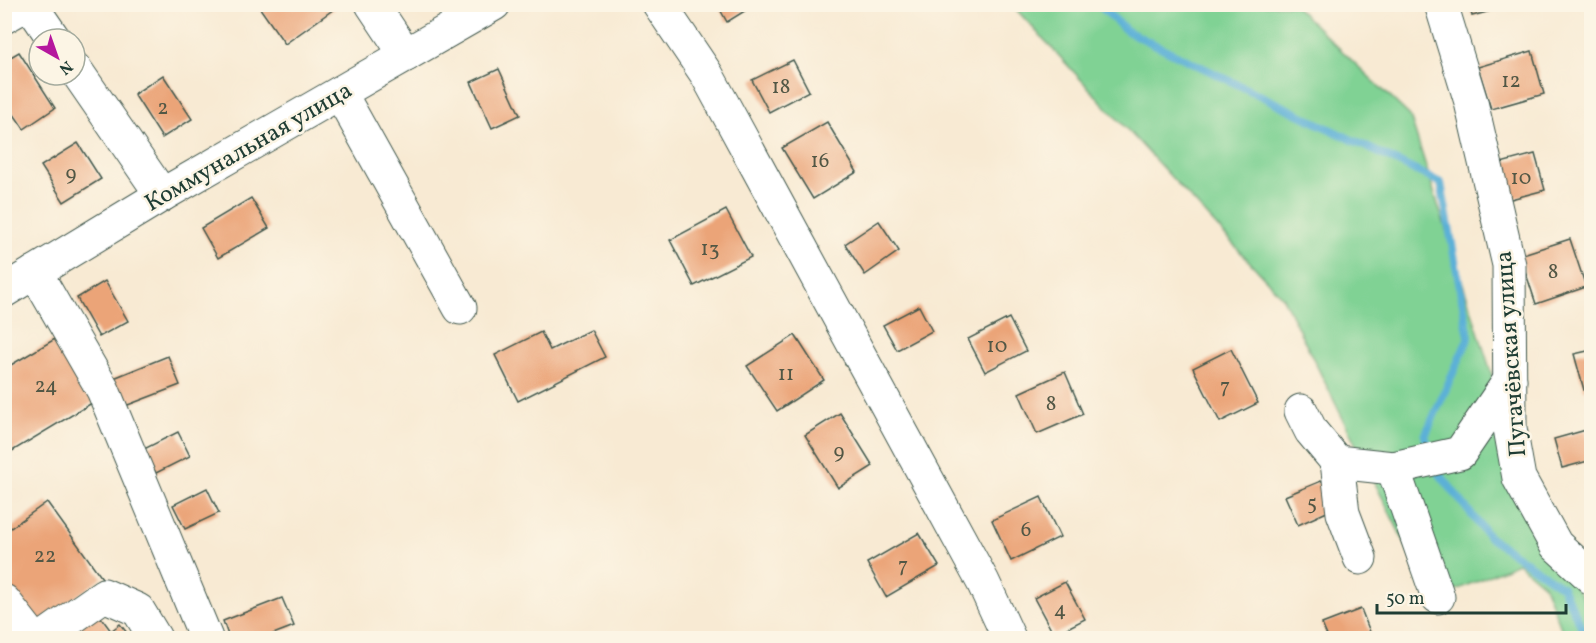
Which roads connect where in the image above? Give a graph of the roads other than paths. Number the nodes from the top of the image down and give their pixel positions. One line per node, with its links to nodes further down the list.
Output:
1 (28, 4): 6 (street); 7 (street)
2 (372, 4): 8 (street)
3 (494, 4): 8 (street, Коммунальная улица)
4 (659, 4): 29 (street)
5 (1441, 4): 17 (street, Пугачёвская улица)
6 (4, 17)
7 (45, 27)
8 (406, 55): 10 (street, Коммунальная улица)
9 (87, 86): 12 (street)
10 (340, 93): 11 (street); 12 (street, Коммунальная улица)
11 (384, 172): 13 (street); 16 (street)
12 (162, 195): 14 (street, Коммунальная улица)
13 (397, 228)
14 (35, 272): 15 (street, Коммунальная улица); 28 (street)
15 (4, 291)
16 (460, 308)
17 (1510, 380): 20 (street); 22 (street, Пугачёвская улица)
18 (1301, 411): 19 (street)
19 (1337, 462): 20 (street); 21 (street)
20 (1405, 465): 23 (street)
21 (1360, 558)
22 (1592, 578)
23 (1438, 597)
24 (4, 601): 25 (street)
25 (33, 639)
26 (42, 639): 27 (street)
27 (155, 639)
28 (206, 639)
29 (1009, 639)

